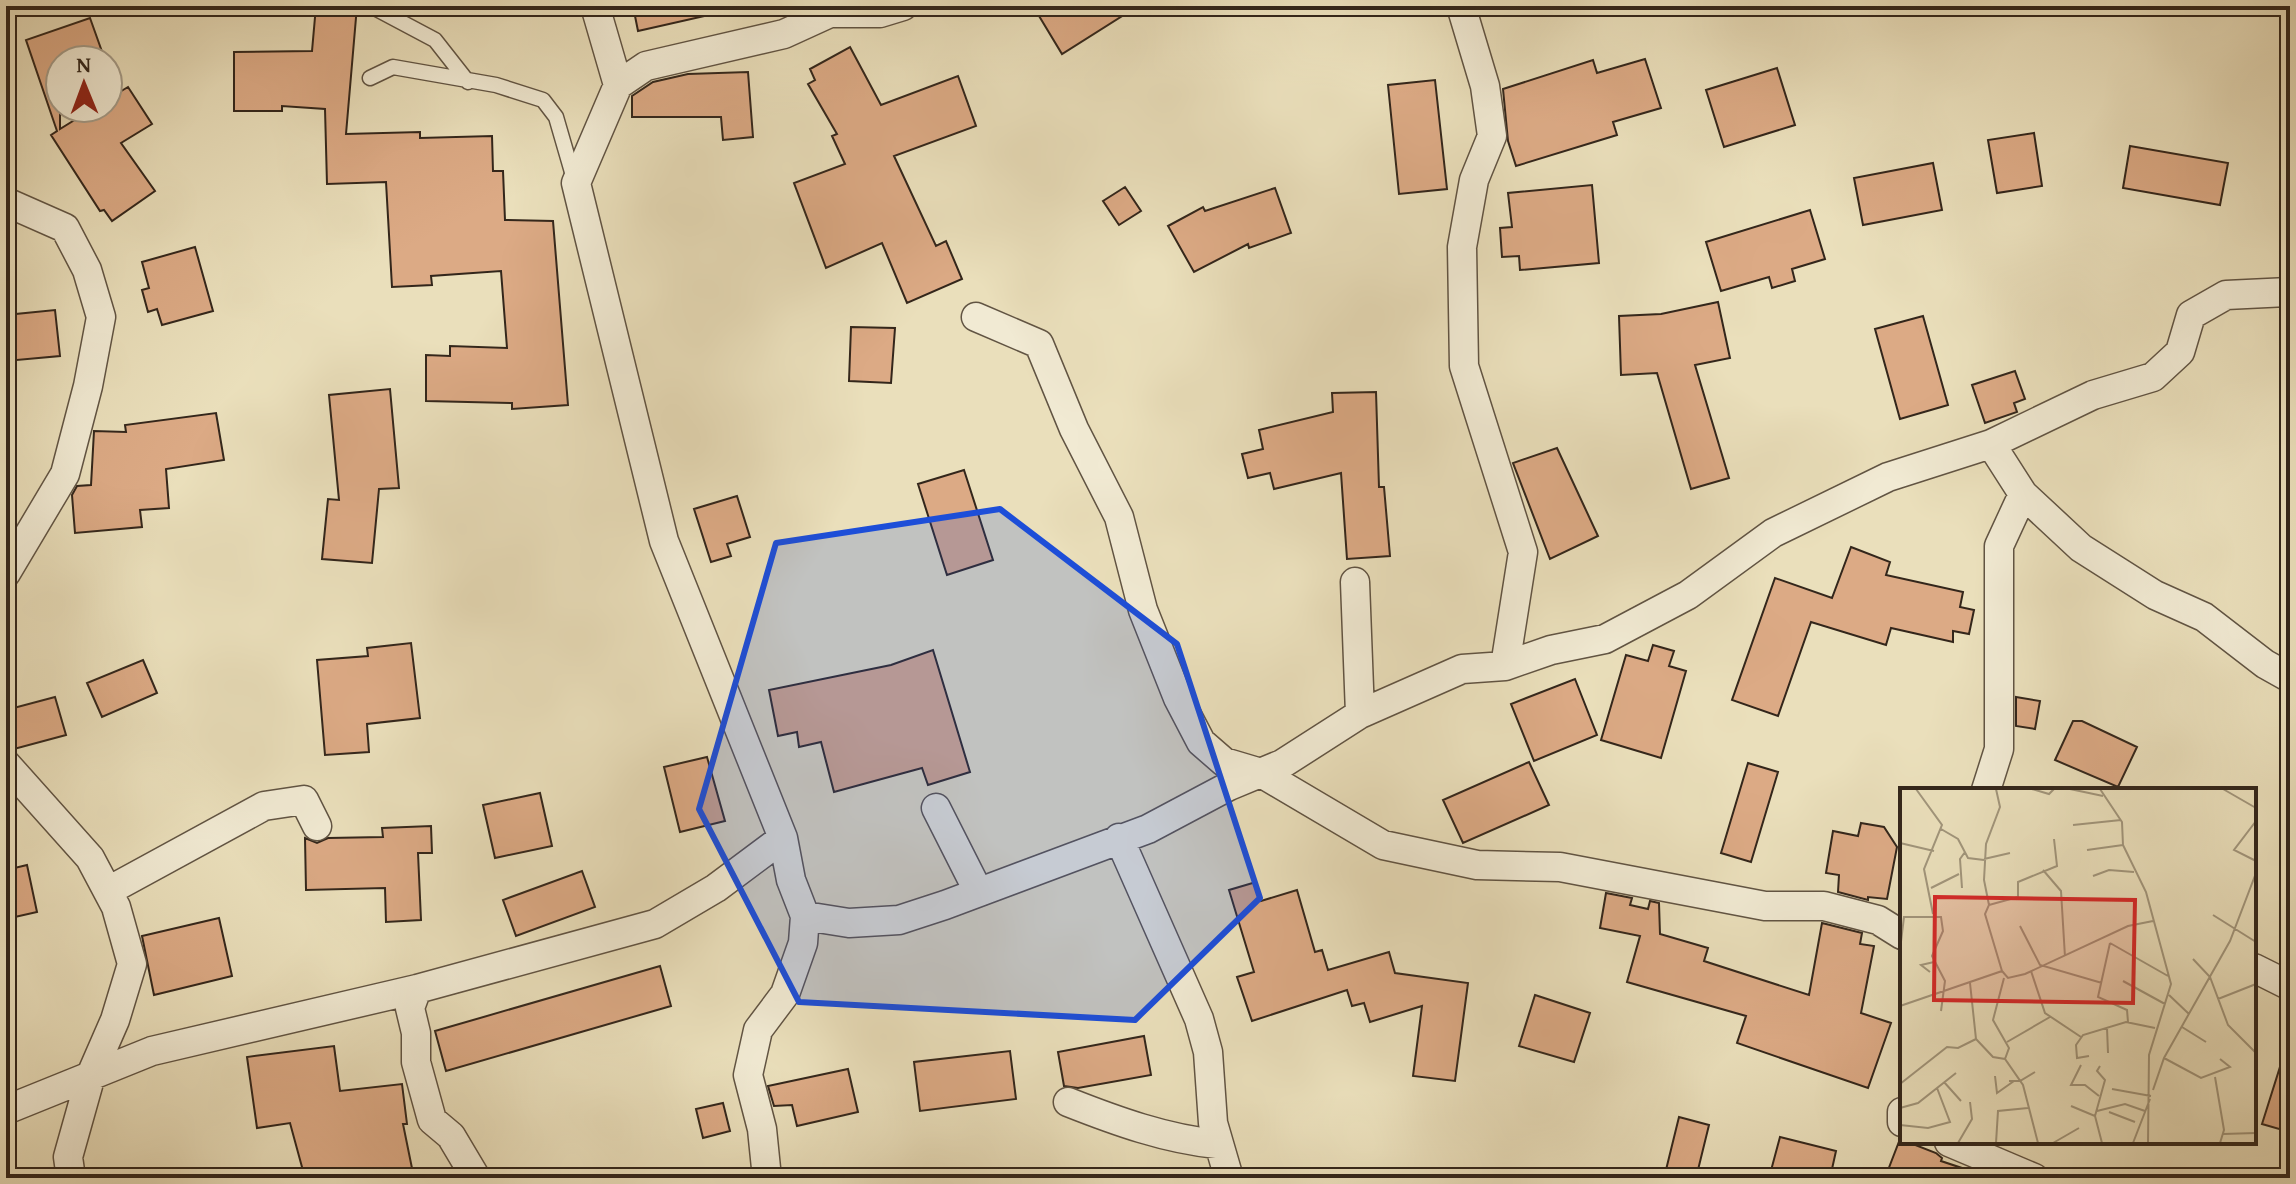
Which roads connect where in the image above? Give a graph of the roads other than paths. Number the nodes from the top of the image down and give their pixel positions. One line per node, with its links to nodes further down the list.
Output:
1 (371, 6): 6 (lane)
2 (595, 6): 7 (street)
3 (903, 6): 7 (street)
4 (1461, 6): 16 (street)
5 (370, 78): 6 (lane)
6 (468, 82): 8 (lane)
7 (618, 85): 8 (street)
8 (576, 183): 24 (street)
9 (6, 202): 14 (street)
10 (2290, 292): 12 (street)
11 (976, 317): 20 (street)
12 (1991, 444): 13 (street); 16 (street)
13 (2023, 494): 17 (street); 21 (street)
14 (6, 573)
15 (1355, 582): 18 (street)
16 (1505, 666): 18 (street)
17 (2290, 678)
18 (1360, 714): 20 (street)
19 (6, 764): 26 (street)
20 (1261, 773): 25 (street); 29 (street)
21 (1987, 788)
22 (936, 808): 27 (street)
23 (317, 826): 26 (street)
24 (783, 838): 28 (street); 32 (street)
25 (1119, 838): 27 (street); 36 (street)
26 (108, 891): 33 (street)
27 (978, 891): 28 (street)
28 (805, 916): 40 (street)
29 (1900, 934)
30 (2256, 969): 31 (street)
31 (2290, 986)
32 (417, 989): 33 (street); 39 (street)
33 (91, 1075): 35 (street); 38 (street)
34 (1068, 1102): 36 (street)
35 (6, 1110)
36 (1217, 1144): 41 (street)
37 (1954, 1144): 42 (street)
38 (71, 1178)
39 (476, 1178)
40 (767, 1178)
41 (1229, 1178)
42 (2034, 1178)

